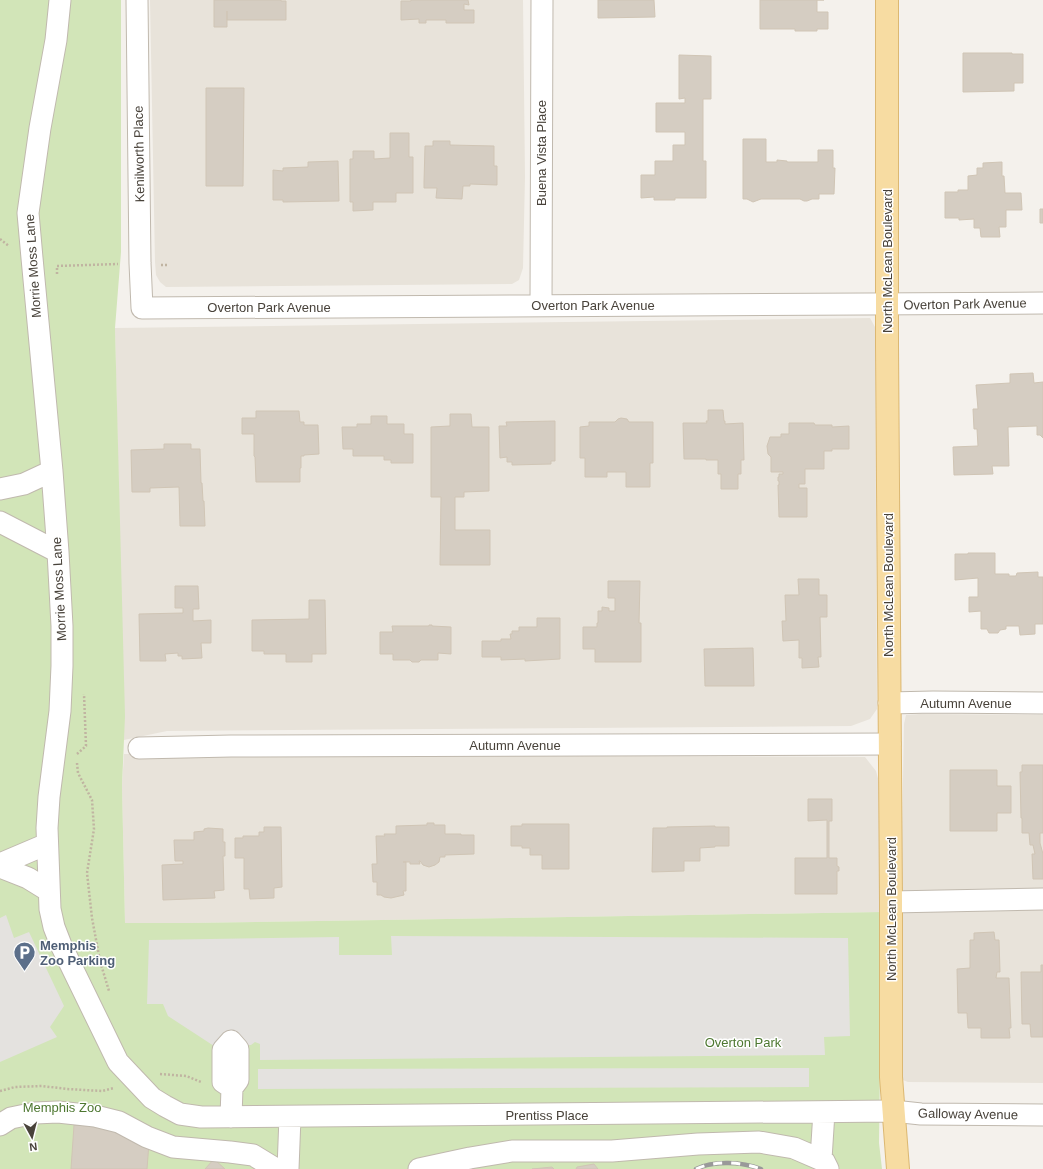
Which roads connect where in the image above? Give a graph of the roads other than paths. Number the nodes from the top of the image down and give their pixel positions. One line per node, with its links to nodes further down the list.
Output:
1 (60, 0): 9 (street, Morrie Moss Lane)
2 (137, 0): 8 (street, Kenilworth Place)
3 (542, 0): 7 (street, Buena Vista Place)
4 (887, 0): 6 (main road, North McLean Boulevard)
5 (1043, 303): 6 (street, Overton Park Avenue)
6 (888, 304): 7 (street, Overton Park Avenue); 13 (main road, North McLean Boulevard)
7 (541, 306): 8 (street, Overton Park Avenue)
8 (142, 308)
9 (52, 471): 10 (street); 12 (street, Morrie Moss Lane)
10 (0, 489)
11 (0, 522): 12 (street)
12 (58, 552): 17 (street, Morrie Moss Lane)
13 (889, 703): 14 (street, Autumn Avenue); 15 (main road, North McLean Boulevard)
14 (1043, 703)
15 (890, 744): 16 (street, Autumn Avenue); 21 (main road, North McLean Boulevard)
16 (139, 748)
17 (47, 844): 18 (street); 19 (street, Morrie Moss Lane)
18 (0, 866): 19 (street)
19 (49, 891): 26 (street, Morrie Moss Lane)
20 (1043, 899): 21 (street)
21 (891, 902): 23 (main road, North McLean Boulevard)
22 (232, 1088): 27 (street)
23 (893, 1111): 24 (street, Prentiss Place); 25 (street, Galloway Avenue); 34 (main road, North McLean Boulevard)
24 (824, 1112): 28 (street, Prentiss Place); 30 (street)
25 (1043, 1115)
26 (201, 1117): 27 (street, Prentiss Place)
27 (231, 1117): 28 (street, Prentiss Place)
28 (290, 1117): 32 (street)
29 (0, 1125): 31 (street)
30 (824, 1164): 33 (street)
31 (276, 1169)
32 (288, 1169)
33 (419, 1169)
34 (898, 1169)

